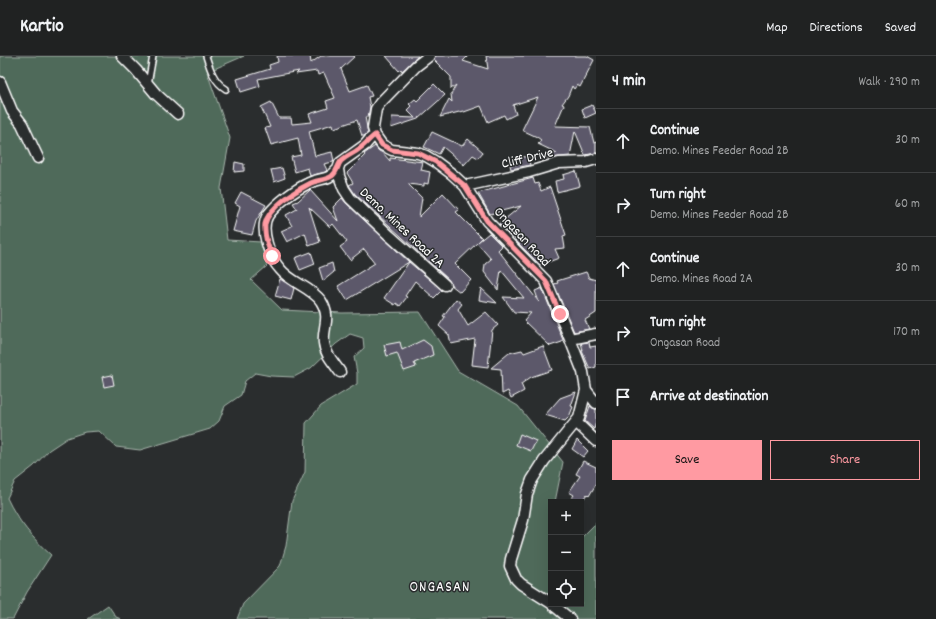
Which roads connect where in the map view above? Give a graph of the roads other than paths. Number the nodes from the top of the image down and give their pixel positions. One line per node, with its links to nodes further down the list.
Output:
1 (122, 56): 6 (street)
2 (153, 56): 6 (lane)
3 (206, 56): 7 (lane)
4 (429, 56): 9 (street)
5 (0, 82): 10 (street)
6 (148, 84): 8 (street)
7 (226, 89)
8 (178, 114)
9 (375, 135): 12 (street); 13 (street, Ongasan Road)
10 (38, 158)
11 (596, 159): 13 (street, Cliff Drive)
12 (338, 169): 14 (street, Demo. Mines Road 2A); 17 (street)
13 (465, 186): 16 (street, Ongasan Road)
14 (445, 285)
15 (596, 334): 16 (street)
16 (570, 339): 18 (street, Ongasan Road)
17 (340, 372)
18 (586, 390): 19 (street); 20 (street, Ongasan Road)
19 (596, 403)
20 (576, 422): 21 (street); 22 (street, Ongasan Road)
21 (596, 441)
22 (548, 601)
23 (556, 607): 24 (street, Ongasan Road)
24 (570, 619)

